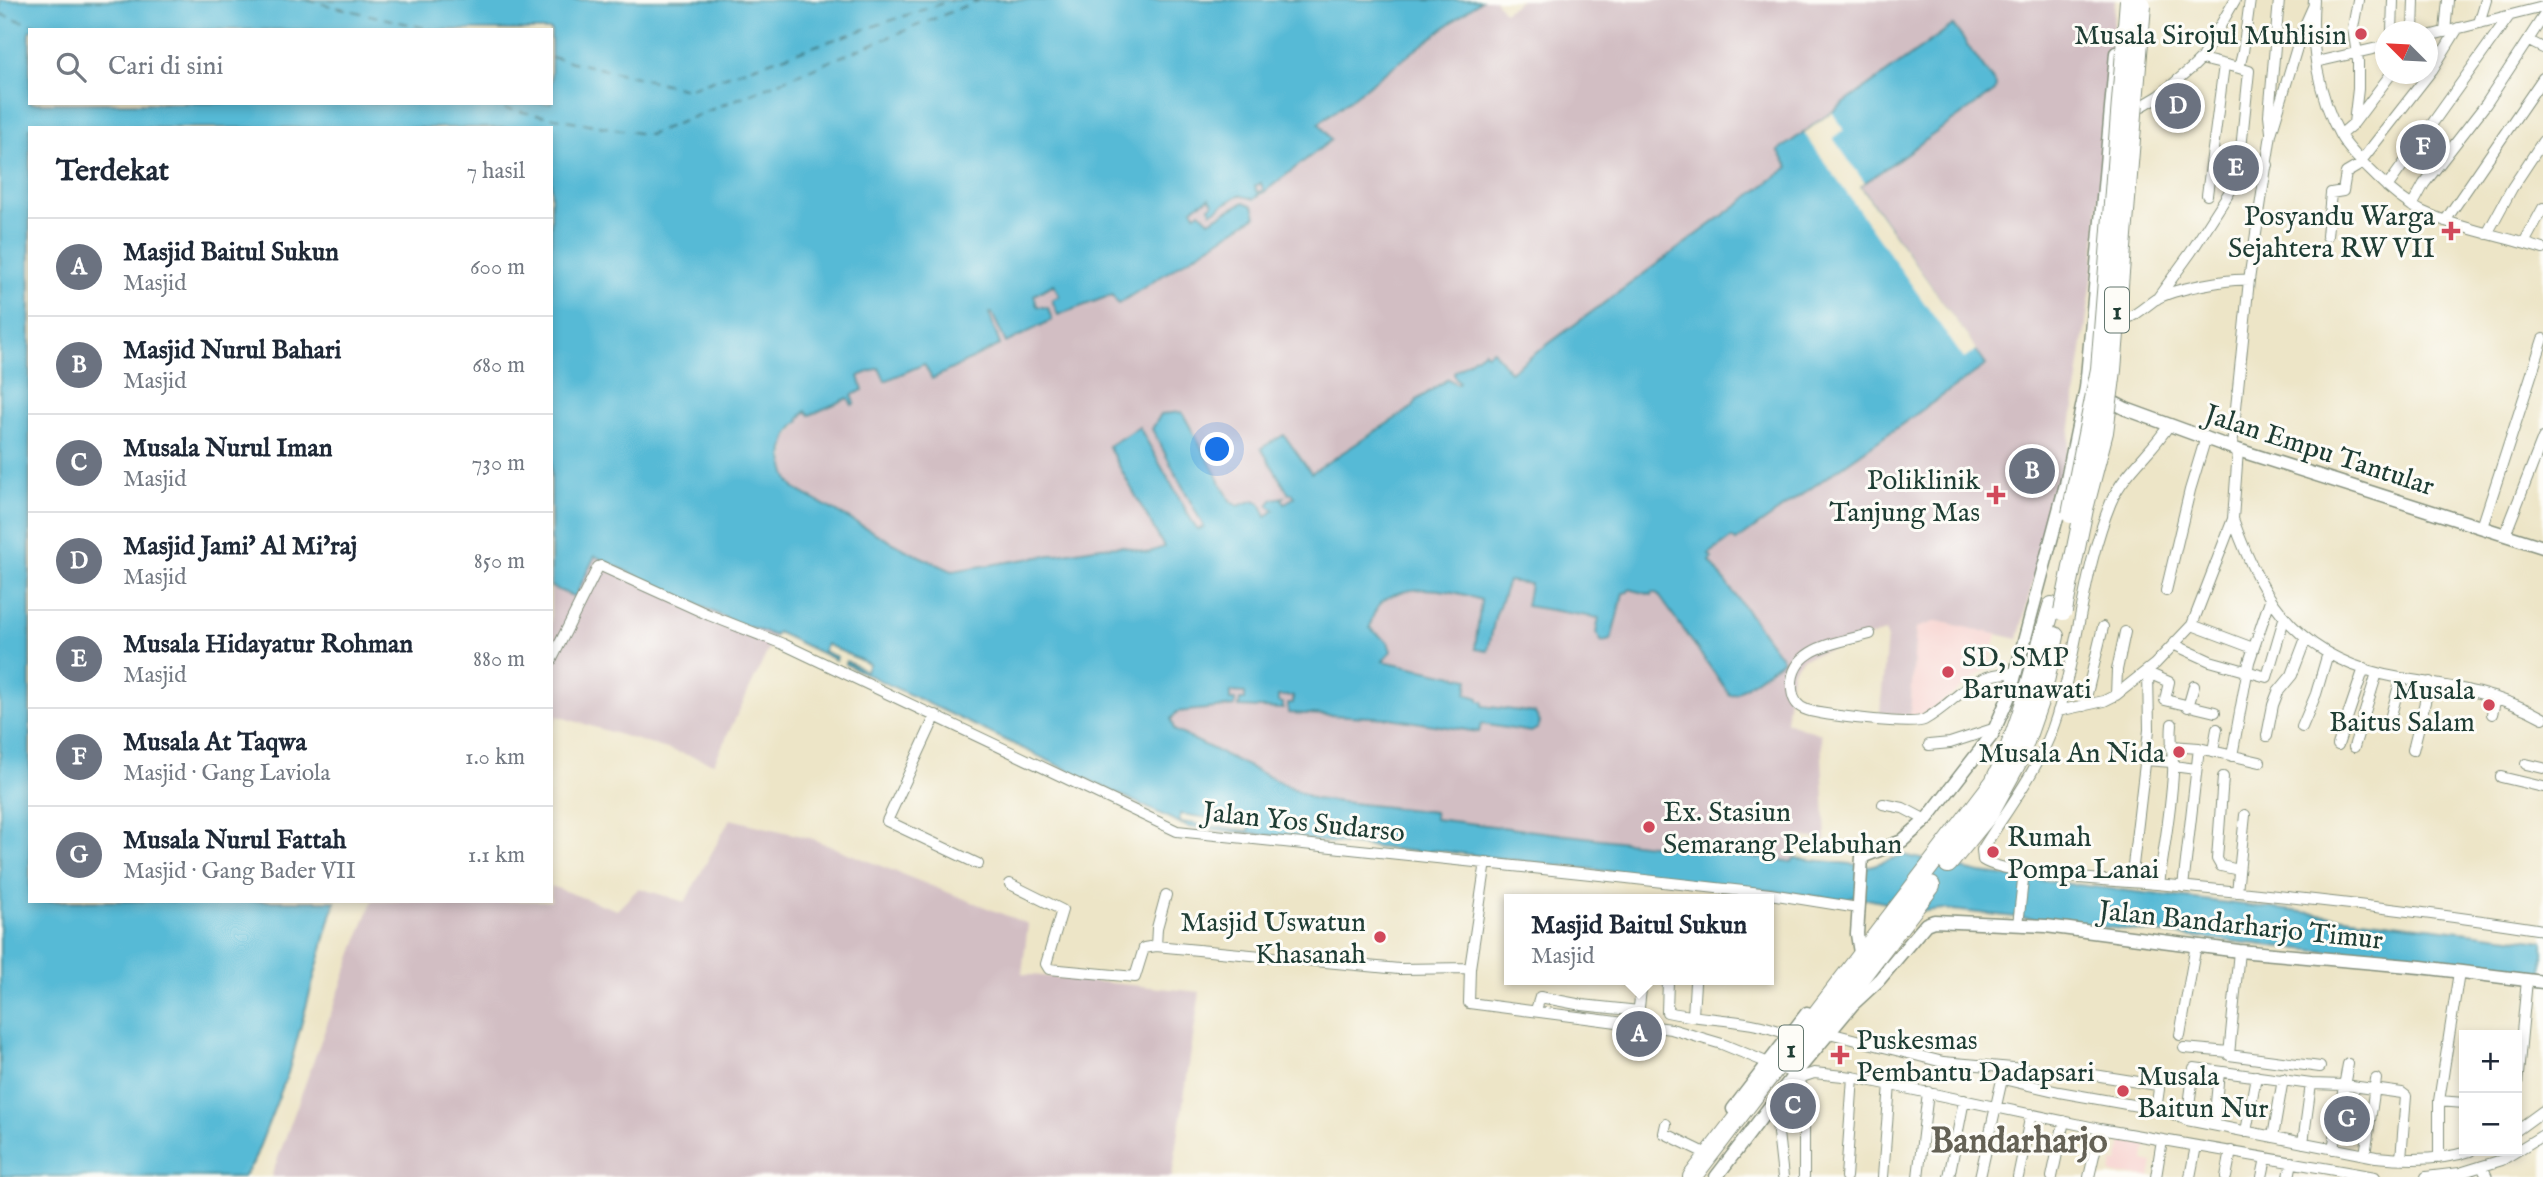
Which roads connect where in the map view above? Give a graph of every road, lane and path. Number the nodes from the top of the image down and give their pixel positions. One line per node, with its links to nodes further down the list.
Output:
1 (2121, 0): 32 (street)
2 (2235, 0): 26 (street)
3 (2250, 0): 29 (street)
4 (2279, 0): 34 (street)
5 (2358, 0): 25 (street)
6 (2393, 0): 16 (street)
7 (2414, 0): 17 (street)
8 (2448, 0): 20 (street)
9 (2486, 0): 18 (street)
10 (2139, 1): 136 (highway, 1, bridge)
11 (2313, 4): 27 (street); 34 (street)
12 (2529, 5): 13 (street); 14 (street)
13 (2543, 7)
14 (2509, 16): 18 (street); 41 (street)
15 (2543, 17): 22 (street)
16 (2392, 21)
17 (2413, 21)
18 (2479, 23): 19 (street)
19 (2458, 28): 20 (street); 39 (street)
20 (2445, 32): 21 (street)
21 (2438, 34)
22 (2529, 41): 24 (street); 43 (street)
23 (2375, 48): 25 (street)
24 (2543, 48)
25 (2357, 53): 27 (street); 33 (street)
26 (2201, 59): 28 (street); 32 (street)
27 (2316, 62): 35 (street)
28 (2224, 65): 29 (street); 37 (street)
29 (2239, 68): 38 (street)
30 (2543, 78): 45 (street)
31 (2384, 84): 33 (street)
32 (2111, 106): 52 (street)
33 (2354, 124): 35 (street)
34 (2271, 134): 40 (street)
35 (2340, 135): 39 (street)
36 (2543, 141): 46 (street)
37 (2214, 154): 38 (street); 42 (street)
38 (2244, 161): 40 (street); 51 (street)
39 (2362, 162): 41 (street); 47 (street)
40 (2268, 165): 50 (street)
41 (2387, 187): 43 (street)
42 (2207, 195)
43 (2412, 206): 45 (street)
44 (2543, 208): 48 (street)
45 (2445, 221): 46 (street)
46 (2487, 234): 48 (street)
47 (2326, 236)
48 (2524, 243): 49 (street)
49 (2543, 249)
50 (2249, 280): 51 (street); 58 (street)
51 (2157, 299): 52 (street)
52 (2091, 321): 54 (street)
53 (2543, 339): 60 (street)
54 (2086, 388): 55 (street, Jalan Empu Tantular); 78 (street)
55 (2169, 425): 56 (street, Jalan Empu Tantular); 87 (street)
56 (2206, 438): 58 (street, Jalan Empu Tantular); 63 (street)
57 (2543, 438): 61 (street)
58 (2235, 449): 59 (street); 60 (street, Jalan Empu Tantular)
59 (2233, 519): 64 (street); 66 (street)
60 (2482, 527): 61 (street, Jalan Empu Tantular)
61 (2505, 535): 62 (street, Jalan Empu Tantular)
62 (2543, 547)
63 (2166, 591)
64 (2270, 600): 65 (street); 72 (street)
65 (2284, 619): 70 (street); 77 (street)
66 (2192, 625): 71 (street); 72 (street)
67 (2103, 627): 85 (street)
68 (2125, 632): 83 (street)
69 (1870, 634): 78 (street)
70 (2306, 638): 73 (street); 97 (street)
71 (2175, 645): 76 (street); 77 (street)
72 (2253, 648): 77 (street)
73 (2328, 653): 75 (street); 94 (street)
74 (553, 657): 90 (street, Jalan Yos Sudarso)
75 (2364, 668): 79 (street); 99 (street)
76 (2148, 671): 83 (street); 86 (street); 106 (street)
77 (2247, 671): 105 (street)
78 (2016, 673): 95 (street)
79 (2377, 673): 80 (street); 101 (street)
80 (2401, 678): 81 (street); 92 (street)
81 (2430, 682): 84 (street); 103 (street)
82 (2194, 686): 86 (street)
83 (2116, 695): 85 (street)
84 (2496, 698): 89 (street); 91 (street)
85 (2084, 706): 87 (street)
86 (2188, 707): 88 (street)
87 (2058, 711): 121 (street)
88 (2215, 712)
89 (2492, 714)
90 (936, 715): 118 (street, Jalan Yos Sudarso); 119 (street)
91 (2543, 718)
92 (2390, 719)
93 (2172, 724): 100 (street)
94 (2302, 727)
95 (1996, 728): 98 (street); 117 (street)
96 (2217, 729): 104 (street)
97 (2267, 736)
98 (1930, 745)
99 (2338, 745)
100 (2171, 746): 102 (street); 108 (street)
101 (2354, 747)
102 (2199, 748): 104 (street); 111 (street)
103 (2413, 750)
104 (2213, 751): 105 (street)
105 (2232, 756): 107 (street)
106 (2146, 760): 108 (street); 122 (street)
107 (2260, 762)
108 (2173, 764): 111 (street); 124 (street)
109 (2526, 764): 110 (street)
110 (2543, 768)
111 (2196, 769): 125 (street)
112 (2224, 777): 120 (street)
113 (2501, 777): 114 (street)
114 (2543, 787)
115 (1883, 804): 117 (street)
116 (2245, 815): 120 (street)
117 (1926, 820): 130 (street)
118 (1486, 862): 127 (street, Jalan Yos Sudarso); 137 (street)
119 (978, 864)
120 (2239, 870): 126 (street)
121 (2024, 874): 122 (street); 131 (street)
122 (2131, 882): 124 (street)
123 (1010, 884): 134 (street)
124 (2159, 884): 125 (street)
125 (2182, 887): 126 (street)
126 (2237, 892): 132 (street)
127 (1770, 894)
128 (1774, 894): 130 (street, Jalan Yos Sudarso)
129 (1166, 895): 134 (street)
130 (1858, 903): 136 (street)
131 (2018, 922): 133 (street, Jalan Bandarharjo Timur); 144 (street, Jalan Bandarharjo Timur)
132 (2543, 930)
133 (2196, 945): 135 (street, Jalan Bandarharjo Timur); 151 (street)
134 (1156, 946): 137 (street)
135 (2239, 951): 138 (street, Jalan Bandarharjo Timur); 154 (street)
136 (1863, 957): 144 (highway, 1); 150 (street); 157 (highway, 1)
137 (1470, 968): 145 (street)
138 (2459, 972): 139 (street, Jalan Bandarharjo Timur); 170 (street)
139 (2528, 980): 140 (street, Jalan Bandarharjo Timur); 152 (street)
140 (2543, 982)
141 (1642, 985): 146 (street)
142 (1668, 985): 147 (street)
143 (1695, 985): 147 (street)
144 (1859, 990): 149 (street); 157 (highway, 1)
145 (1536, 1010): 146 (street); 148 (street)
146 (1639, 1011): 148 (street)
147 (1693, 1015): 150 (street)
148 (1637, 1025): 157 (street)
149 (1829, 1033): 157 (street); 159 (street)
150 (1789, 1035): 157 (street)
151 (2180, 1035)
152 (2522, 1037)
153 (2184, 1048): 154 (street)
154 (2229, 1052): 156 (street)
155 (2348, 1064): 166 (street)
156 (2320, 1067)
157 (1785, 1071): 161 (street); 172 (street); 191 (street); 205 (highway, 1); 206 (highway, 1); 209 (street)
158 (2219, 1072): 160 (street); 177 (street); 180 (street)
159 (2004, 1073): 173 (street); 174 (street); 174 (street)
160 (2256, 1076): 162 (street); 183 (street)
161 (1853, 1077): 164 (street); 210 (street)
162 (2283, 1079): 165 (street); 184 (street)
163 (2376, 1079): 167 (street)
164 (1890, 1084): 168 (street); 211 (street)
165 (2311, 1084): 166 (street); 187 (street)
166 (2344, 1085): 167 (street); 190 (street)
167 (2374, 1090): 194 (street); 198 (street)
168 (1928, 1092): 169 (street); 212 (street)
169 (1964, 1100): 173 (street); 213 (street)
170 (2439, 1101): 171 (street); 197 (street)
171 (2459, 1103)
172 (1770, 1107): 207 (street); 208 (street)
173 (1996, 1107): 176 (street); 214 (street)
174 (2156, 1110): 177 (street)
175 (2543, 1111): 181 (street)
176 (2031, 1114): 178 (street); 215 (street)
177 (2187, 1120): 180 (street)
178 (2064, 1121): 182 (street); 216 (street)
179 (1665, 1124): 191 (street)
180 (2214, 1124): 183 (street)
181 (2522, 1126)
182 (2100, 1129): 185 (street); 217 (street)
183 (2246, 1132): 184 (street)
184 (2273, 1137): 187 (street)
185 (2162, 1140): 188 (street); 218 (street)
186 (2541, 1140): 189 (street)
187 (2303, 1143): 190 (street)
188 (2196, 1146): 192 (street); 219 (street)
189 (2522, 1147)
190 (2333, 1149): 194 (street)
191 (1701, 1152): 204 (street)
192 (2231, 1152): 196 (street); 220 (street)
193 (2459, 1153): 197 (street)
194 (2365, 1155): 198 (street)
195 (2499, 1156): 201 (street)
196 (2266, 1158): 199 (street); 221 (street)
197 (2439, 1158): 198 (street)
198 (2401, 1159)
199 (2291, 1163): 200 (street); 222 (street)
200 (2309, 1166): 202 (street); 223 (street)
201 (2483, 1166): 203 (street); 227 (street)
202 (2344, 1174): 224 (street)
203 (2460, 1175): 226 (street)
204 (1684, 1177)
205 (1692, 1177)
206 (1707, 1177)
207 (1716, 1177)
208 (1783, 1177)
209 (1804, 1177)
210 (1846, 1177)
211 (1882, 1177)
212 (1918, 1177)
213 (1949, 1177)
214 (1980, 1177)
215 (2018, 1177)
216 (2052, 1177)
217 (2089, 1177)
218 (2156, 1177)
219 (2190, 1177)
220 (2226, 1177)
221 (2262, 1177)
222 (2289, 1177)
223 (2308, 1177)
224 (2375, 1177)
225 (2426, 1177): 226 (street)
226 (2435, 1177)
227 (2487, 1177)

